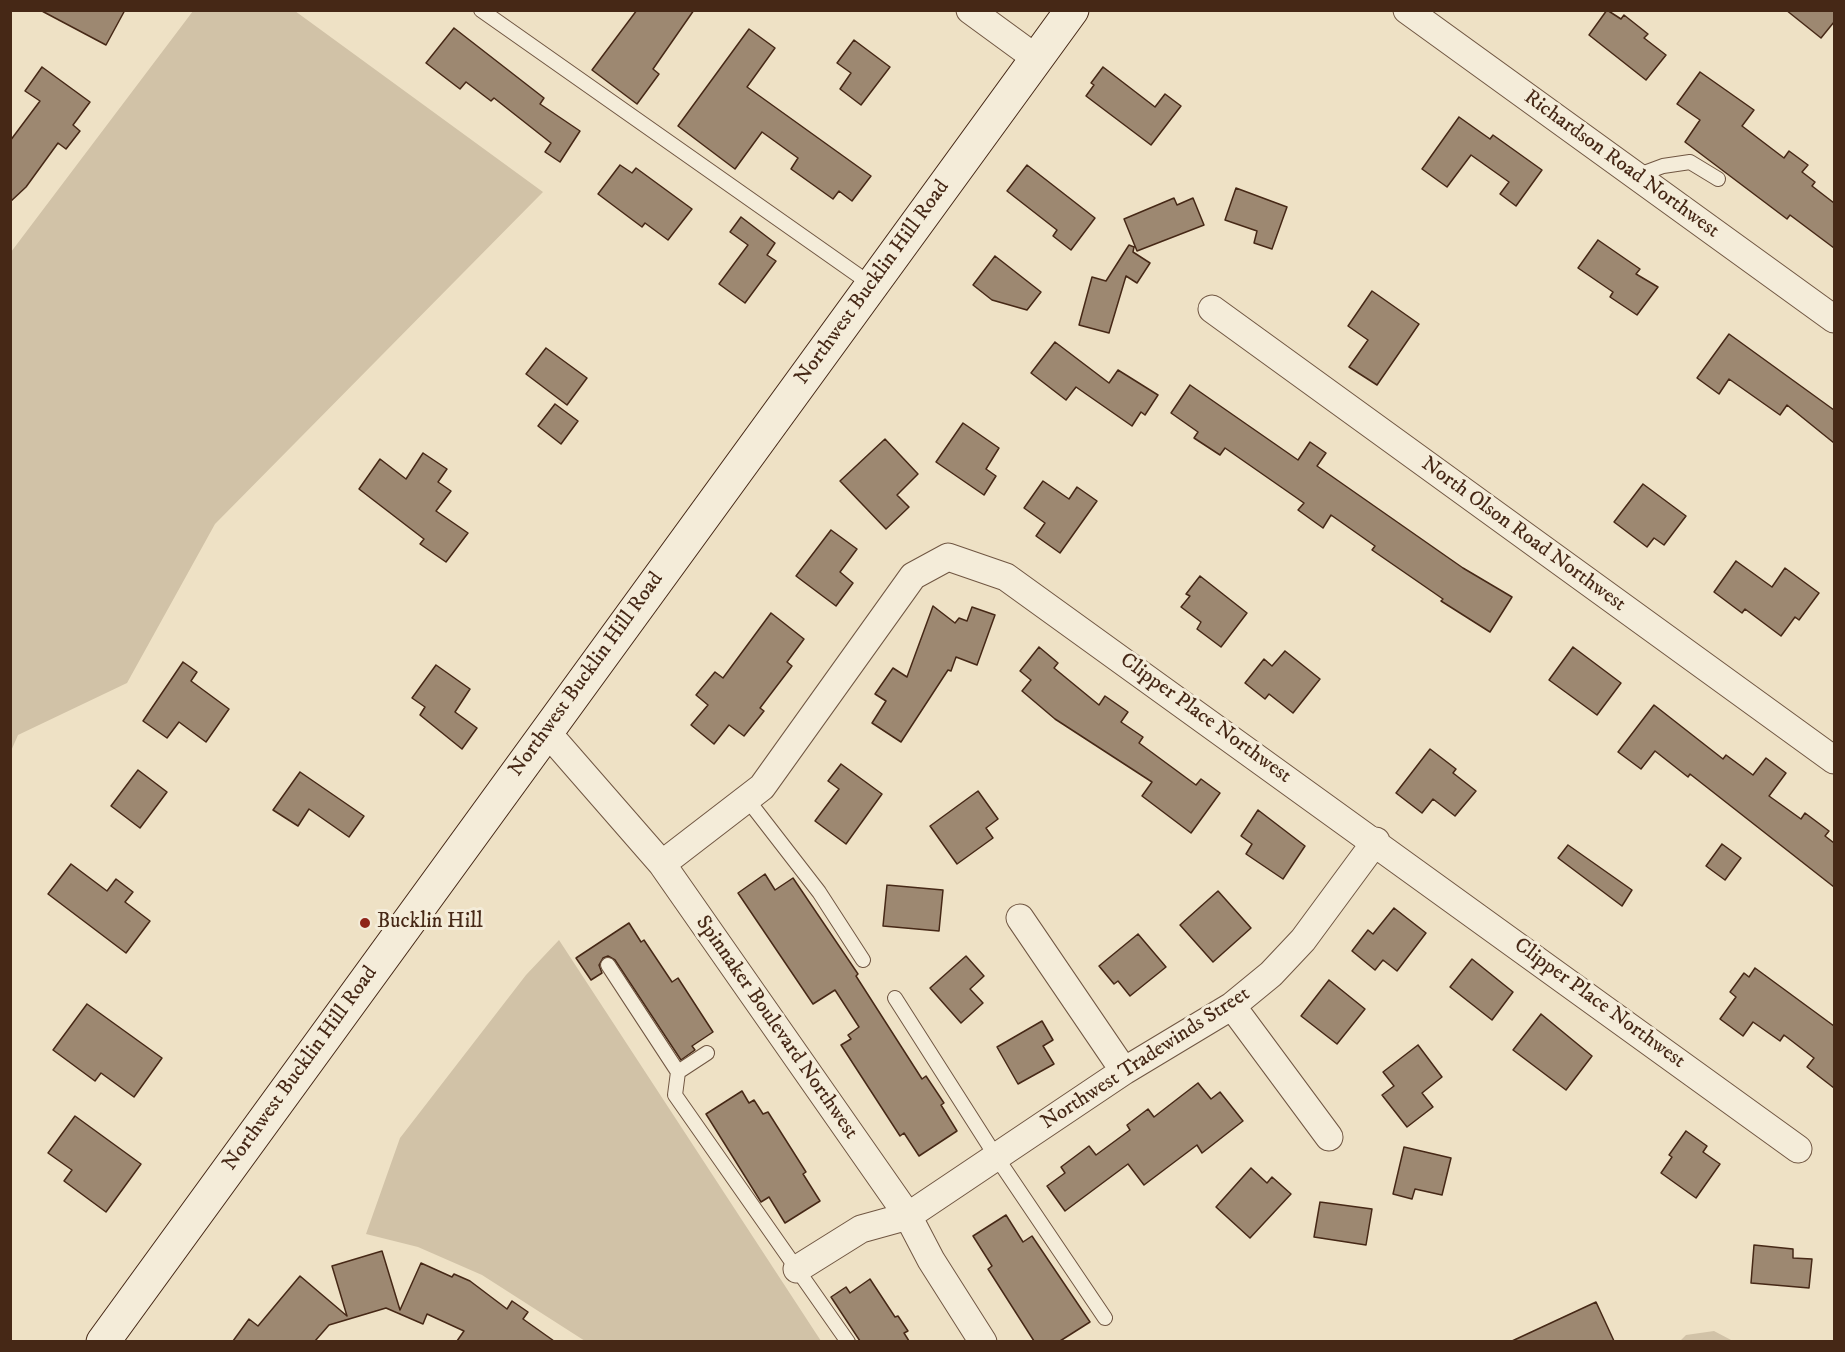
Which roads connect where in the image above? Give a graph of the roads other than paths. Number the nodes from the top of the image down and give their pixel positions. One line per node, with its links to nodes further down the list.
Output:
1 (481, 10): 8 (lane)
2 (970, 10): 5 (street)
3 (1072, 10): 5 (main road, Northwest Bucklin Hill Road)
4 (1407, 10): 6 (street, Richardson Road Northwest)
5 (1037, 59): 8 (main road, Northwest Bucklin Hill Road)
6 (1636, 176): 7 (lane); 10 (street, Richardson Road Northwest)
7 (1718, 179)
8 (872, 285): 11 (main road, Northwest Bucklin Hill Road)
9 (1212, 309): 12 (street, North Olson Road Northwest)
10 (1834, 319)
11 (546, 731): 15 (street, Spinnaker Boulevard Northwest); 30 (main road, Northwest Bucklin Hill Road)
12 (1834, 760)
13 (747, 799): 14 (street, Clipper Place Northwest); 15 (street, Clipper Place Northwest); 17 (lane)
14 (1376, 841): 20 (street, Northwest Tradewinds Street); 25 (street, Clipper Place Northwest)
15 (662, 864): 27 (street, Spinnaker Boulevard Northwest)
16 (1020, 918): 22 (street)
17 (863, 960)
18 (608, 965): 23 (lane)
19 (895, 998): 26 (lane)
20 (1232, 1006): 22 (street, Northwest Tradewinds Street); 24 (street)
21 (707, 1053): 23 (lane)
22 (1124, 1071): 26 (street, Northwest Tradewinds Street)
23 (678, 1072): 28 (lane)
24 (1329, 1137)
25 (1798, 1149)
26 (997, 1158): 27 (street, Northwest Tradewinds Street); 29 (lane)
27 (908, 1216): 28 (street, Northwest Tradewinds Street); 32 (street, Spinnaker Boulevard Northwest)
28 (796, 1269): 31 (lane)
29 (1105, 1318)
30 (103, 1341)
31 (848, 1341)
32 (983, 1341)

